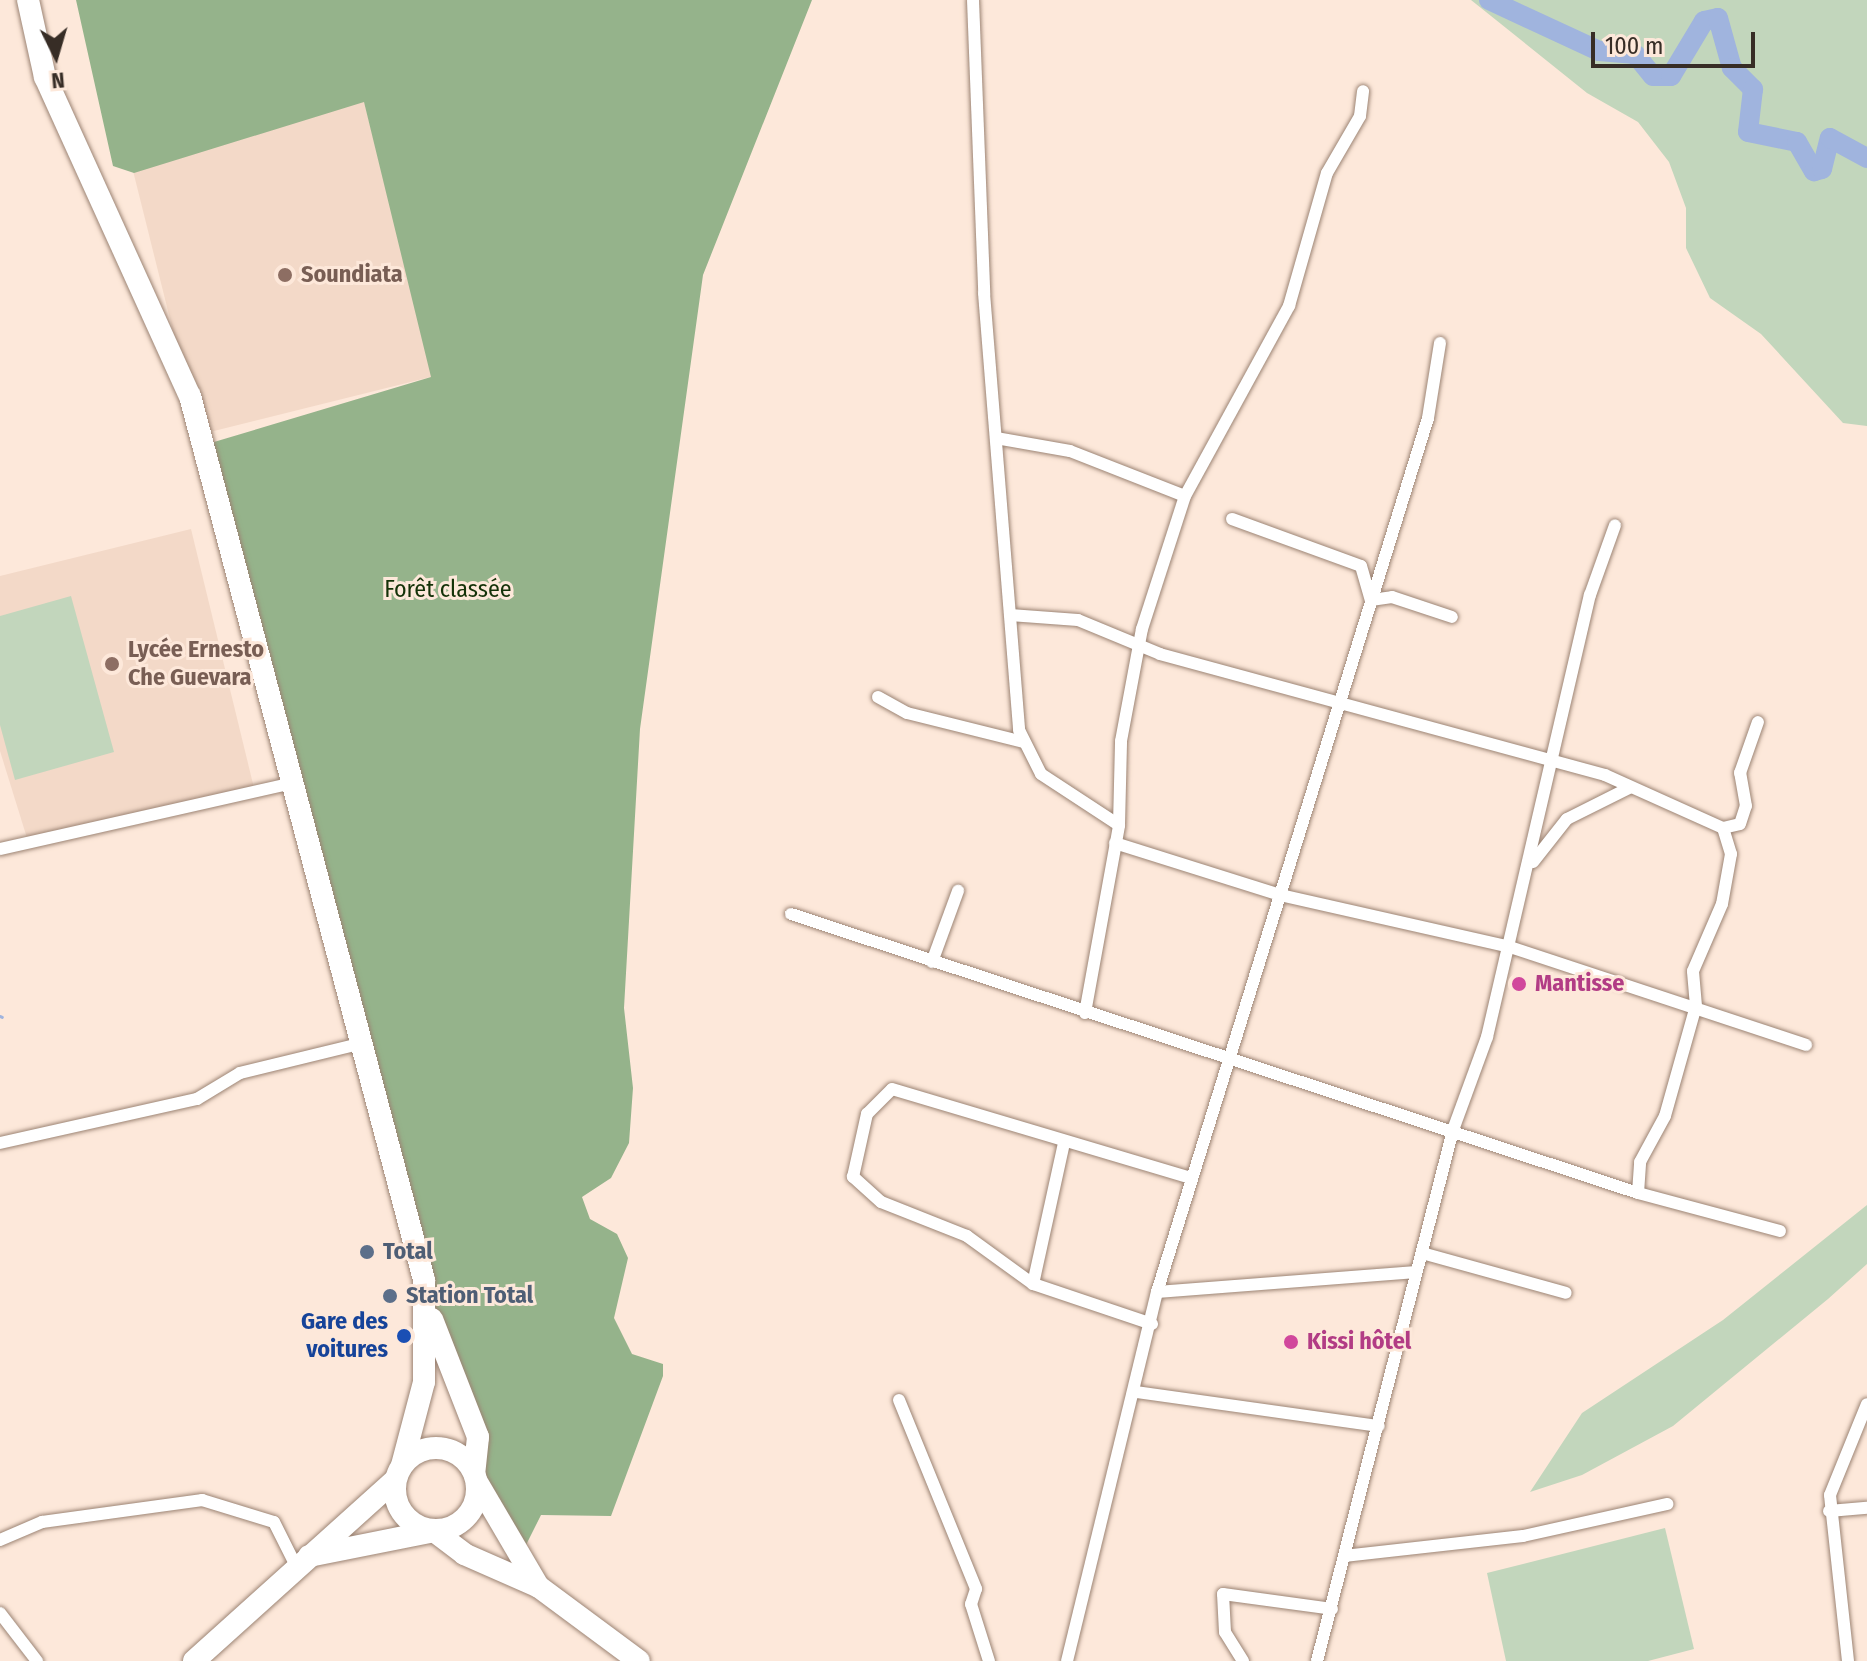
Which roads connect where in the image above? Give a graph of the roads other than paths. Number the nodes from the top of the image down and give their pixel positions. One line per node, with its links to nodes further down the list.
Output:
1 (28, 0): 18 (highway)
2 (973, 0): 5 (street)
3 (1363, 91): 6 (street)
4 (1440, 343): 9 (street)
5 (996, 438): 6 (street); 10 (street)
6 (1185, 496): 12 (street)
7 (1232, 519): 9 (street)
8 (1615, 525): 17 (street)
9 (1371, 600): 11 (street); 14 (street)
10 (1010, 615): 12 (street); 16 (street)
11 (1452, 617)
12 (1139, 646): 14 (street); 20 (street)
13 (878, 697): 16 (street)
14 (1342, 705): 17 (street); 26 (street)
15 (1758, 722): 21 (street)
16 (1023, 742): 20 (street)
17 (1555, 763): 19 (street); 24 (street)
18 (294, 783): 23 (street); 32 (highway)
19 (1629, 788): 21 (street); 24 (street)
20 (1119, 825): 22 (street)
21 (1723, 828): 30 (street)
22 (1115, 843): 26 (street); 31 (street)
23 (0, 849)
24 (1528, 868): 28 (street)
25 (958, 891): 29 (street)
26 (1280, 895): 28 (street); 34 (street)
27 (791, 914): 29 (street)
28 (1507, 946): 30 (street); 35 (street)
29 (932, 962): 31 (street)
30 (1696, 1006): 33 (street); 39 (street)
31 (1085, 1013): 34 (street)
32 (363, 1043): 36 (street); 46 (highway)
33 (1806, 1045)
34 (1224, 1060): 35 (street); 38 (street)
35 (1453, 1130): 39 (street); 41 (street)
36 (0, 1143)
37 (1064, 1143): 38 (street); 43 (street); 43 (street)
38 (1190, 1178): 44 (street)
39 (1638, 1193): 40 (street)
40 (1780, 1231)
41 (1422, 1253): 42 (street); 45 (street)
42 (1416, 1272): 44 (street); 51 (street)
43 (1033, 1284): 47 (street)
44 (1157, 1292): 47 (street)
45 (1566, 1293)
46 (429, 1311): 52 (highway); 53 (highway)
47 (1152, 1324): 48 (street)
48 (1136, 1392): 51 (street); 68 (street)
49 (899, 1400): 67 (street)
50 (1867, 1404): 56 (street)
51 (1379, 1426): 59 (street)
52 (399, 1472): 53 (highway); 57 (highway); 60 (highway)
53 (476, 1478): 57 (highway); 61 (highway)
54 (1667, 1504): 59 (street)
55 (1867, 1508): 56 (street)
56 (1829, 1511): 71 (street)
57 (434, 1531): 60 (highway); 61 (highway)
58 (0, 1540): 60 (street)
59 (1344, 1556): 62 (street)
60 (303, 1562): 65 (highway)
61 (539, 1587): 66 (highway)
62 (1332, 1609): 69 (street); 70 (street)
63 (0, 1613): 64 (street)
64 (37, 1661)
65 (194, 1661)
66 (639, 1661)
67 (989, 1661)
68 (1067, 1661)
69 (1243, 1661)
70 (1317, 1661)
71 (1848, 1661)

